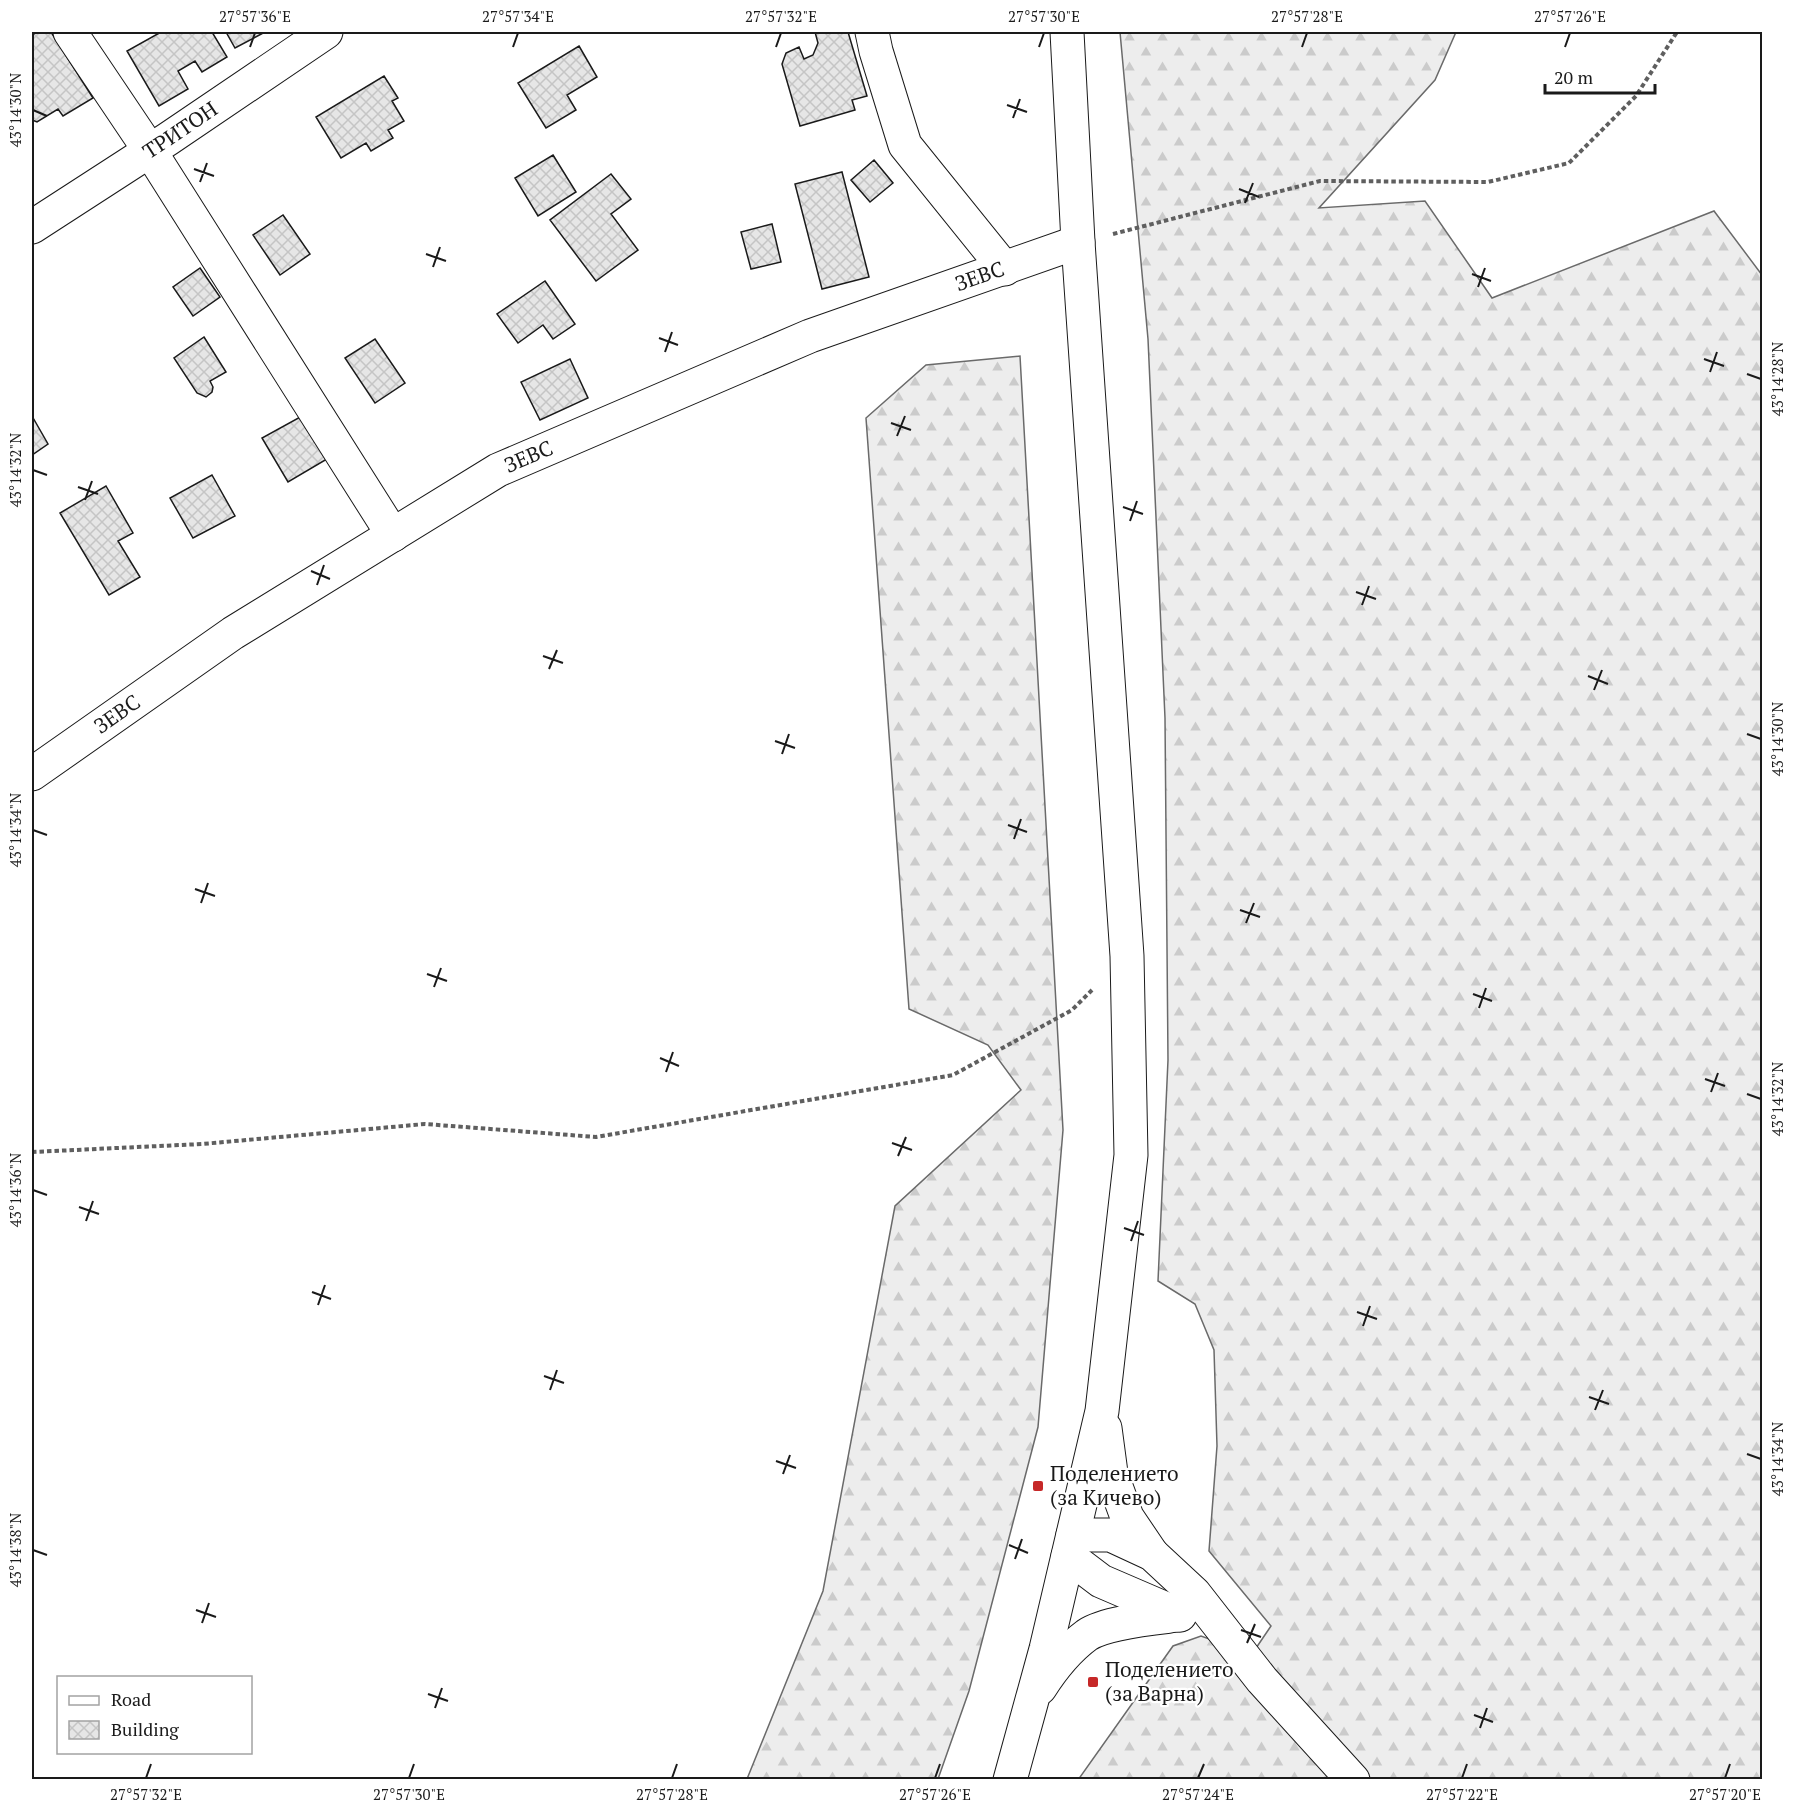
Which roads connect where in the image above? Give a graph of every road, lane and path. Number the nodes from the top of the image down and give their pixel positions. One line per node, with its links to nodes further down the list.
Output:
1 (70, 32): 6 (street)
2 (326, 32): 6 (street, ТРИТОН)
3 (872, 32): 9 (street)
4 (1066, 32): 8 (street)
5 (1677, 32): 8 (path)
6 (150, 151): 7 (street, ТРИТОН); 10 (street)
7 (32, 227)
8 (1078, 242): 9 (street, ЗЕВС); 12 (street)
9 (1005, 269): 10 (street, ЗЕВС)
10 (393, 535): 11 (street, ЗЕВС)
11 (32, 774)
12 (1127, 956): 13 (path); 14 (street)
13 (32, 1152)
14 (1102, 1412): 15 (street); 16 (street)
15 (1070, 1546): 16 (street); 17 (street); 19 (street)
16 (1152, 1554): 18 (street)
17 (1179, 1615): 18 (street); 19 (street)
18 (1228, 1637): 21 (street)
19 (1031, 1702): 20 (street)
20 (1010, 1779)
21 (1353, 1779)

